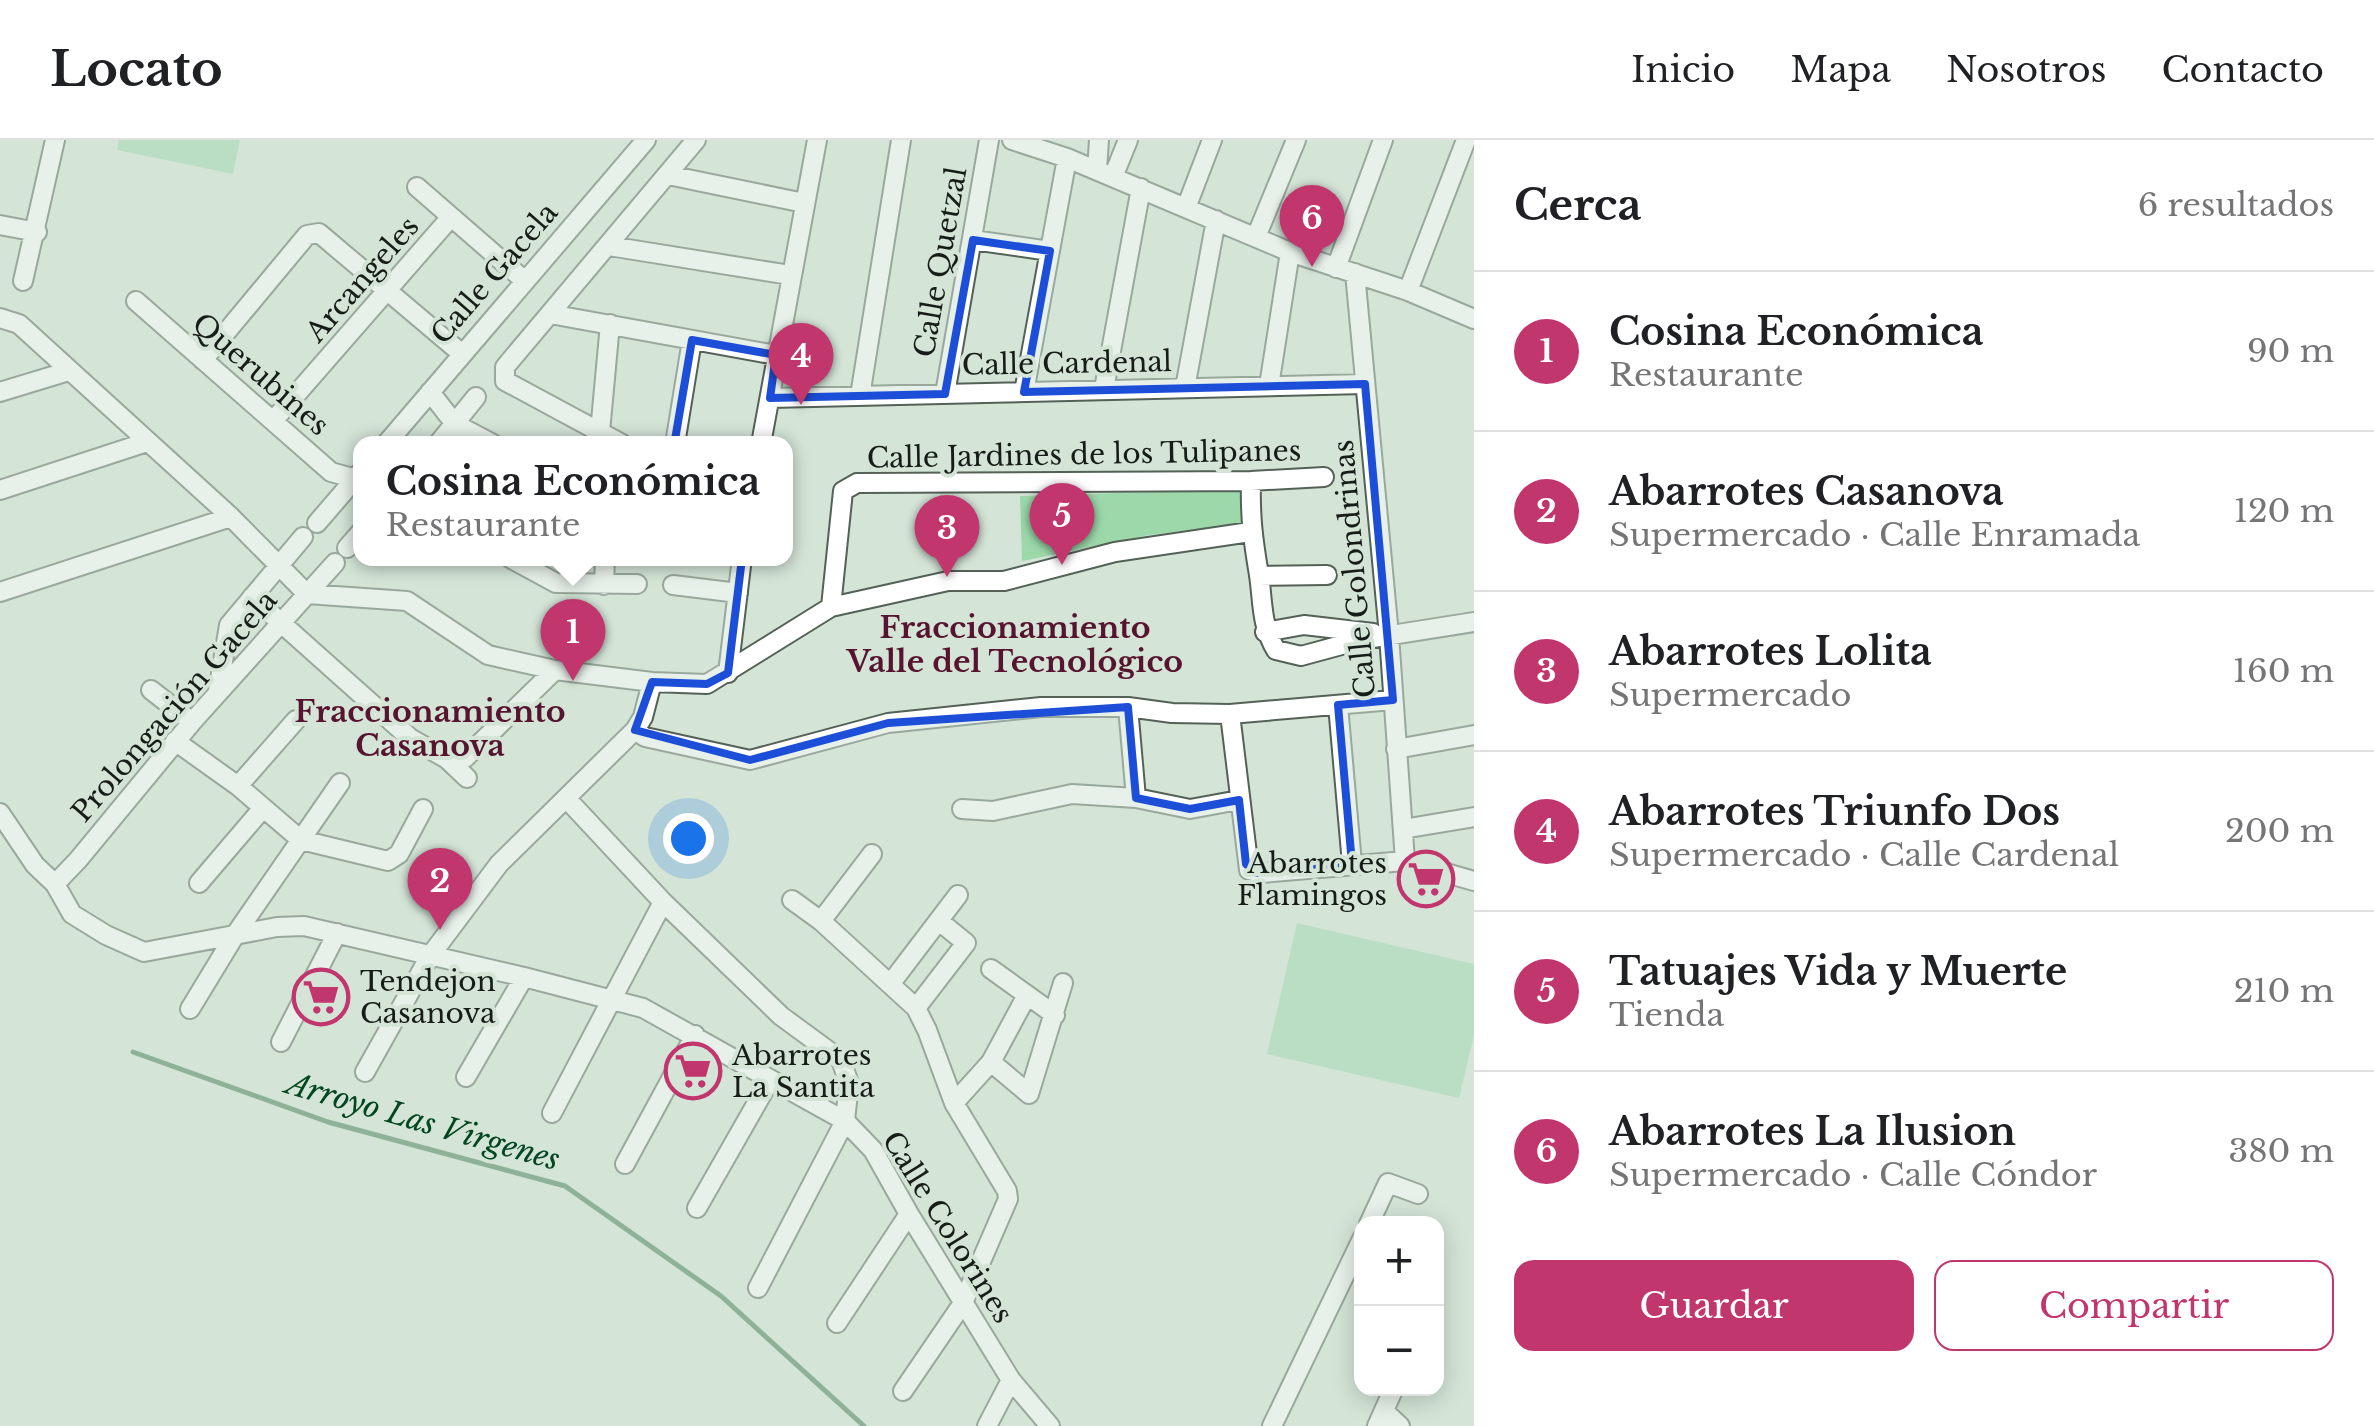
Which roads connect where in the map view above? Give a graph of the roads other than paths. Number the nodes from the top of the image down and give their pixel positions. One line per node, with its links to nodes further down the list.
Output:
1 (55, 140): 24 (street)
2 (646, 140): 34 (street, Calle Gacela)
3 (696, 140): 16 (street)
4 (817, 140): 19 (street)
5 (901, 140): 55 (street)
6 (990, 140): 26 (street, Calle Quetzal)
7 (1012, 140): 14 (street)
8 (1099, 140): 15 (street)
9 (1128, 140): 15 (street)
10 (1212, 140): 20 (street)
11 (1296, 140): 25 (street)
12 (1383, 140): 30 (street)
13 (1466, 140): 35 (street)
14 (1067, 158): 15 (street); 28 (street)
15 (1104, 173): 18 (street)
16 (668, 175): 19 (street); 27 (street)
17 (416, 187): 21 (street)
18 (1142, 188): 20 (street); 50 (street)
19 (804, 202): 32 (street)
20 (1186, 208): 22 (street)
21 (452, 218): 34 (street); 36 (street, Arcangeles)
22 (1216, 220): 25 (street); 49 (street)
23 (0, 224): 24 (street)
24 (36, 232): 33 (street)
25 (1256, 237): 29 (street)
26 (974, 240): 28 (street); 54 (street, Calle Quetzal)
27 (609, 246): 32 (street); 38 (street)
28 (1050, 251): 53 (street)
29 (1290, 252): 30 (street); 48 (street)
30 (1336, 268): 31 (street)
31 (1356, 273): 35 (street); 47 (street, Calle Golondrinas)
32 (790, 275): 44 (street)
33 (23, 282)
34 (525, 282): 43 (street, Calle Gacela)
35 (1408, 291): 40 (street)
36 (388, 292): 43 (street); 45 (street); 58 (street, Arcangeles)
37 (136, 301): 45 (street, Querubines)
38 (550, 314): 41 (street); 60 (street)
39 (0, 318): 46 (street)
40 (1474, 318)
41 (610, 324): 42 (street); 60 (street)
42 (692, 340): 44 (street); 65 (street)
43 (461, 353): 52 (street, Calle Gacela)
44 (776, 355): 57 (street)
45 (203, 360): 58 (street, Querubines)
46 (69, 372): 51 (street); 67 (street)
47 (1365, 384): 48 (street, Calle Cardenal); 93 (street, Calle Golondrinas)
48 (1268, 386): 49 (street, Calle Cardenal)
49 (1185, 388): 50 (street, Calle Cardenal)
50 (1104, 389): 53 (street, Calle Cardenal)
51 (0, 392)
52 (430, 392): 59 (street); 61 (street, Calle Gacela)
53 (1024, 392): 54 (street, Calle Cardenal)
54 (945, 394): 55 (street, Calle Cardenal)
55 (860, 396): 57 (street, Calle Cardenal)
56 (476, 397): 59 (street)
57 (770, 398): 66 (street)
58 (273, 421): 68 (street, Querubines)
59 (455, 424): 62 (street); 63 (street)
60 (600, 432): 64 (street)
61 (393, 436)
62 (445, 436)
63 (478, 436)
64 (607, 436)
65 (676, 436)
66 (763, 436)
67 (147, 442): 72 (street); 73 (street)
68 (353, 476)
69 (1324, 476): 70 (street, Calle Jardines de los Tulipanes)
70 (1251, 481): 74 (street); 89 (street, Calle Jardines de los Tulipanes)
71 (353, 483): 76 (street)
72 (0, 490)
73 (231, 518): 76 (street); 85 (street)
74 (1250, 532): 81 (street); 89 (street)
75 (353, 541): 87 (street, Prolongación Gacela)
76 (278, 564): 87 (street); 88 (street)
77 (525, 566): 83 (street)
78 (605, 566): 83 (street)
79 (741, 566): 86 (street)
80 (1327, 574): 81 (street)
81 (1259, 576): 92 (street)
82 (637, 584): 83 (street)
83 (604, 585)
84 (673, 585): 86 (street)
85 (0, 592)
86 (738, 593): 95 (street)
87 (306, 594): 91 (street, Prolongación Gacela); 94 (street)
88 (252, 596): 91 (street); 98 (street)
89 (831, 607): 95 (street)
90 (1474, 622): 93 (street)
91 (282, 623): 98 (street, Prolongación Gacela); 109 (street)
92 (1265, 632): 93 (street); 93 (street)
93 (1390, 635): 99 (street, Calle Golondrinas)
94 (555, 670): 96 (street); 109 (street)
95 (728, 673): 96 (street)
96 (652, 682): 105 (street)
97 (151, 690): 104 (street)
98 (218, 691): 104 (street, Prolongación Gacela)
99 (1393, 700): 100 (street); 108 (street, Calle Golondrinas)
100 (1338, 705): 102 (street); 125 (street)
101 (1128, 706): 102 (street); 105 (street); 114 (street)
102 (1230, 714): 115 (street)
103 (296, 720): 112 (street)
104 (192, 722): 107 (street, Prolongación Gacela)
105 (635, 730): 113 (street)
106 (1474, 735): 108 (street)
107 (175, 741): 112 (street); 128 (street, Prolongación Gacela)
108 (1396, 748): 121 (street, Calle Golondrinas)
109 (448, 759): 110 (street)
110 (468, 778)
111 (340, 783): 122 (street)
112 (238, 786): 116 (street)
113 (566, 798): 131 (street); 136 (street)
114 (1136, 798): 115 (street); 118 (street)
115 (1239, 800): 125 (street)
116 (263, 808): 122 (street); 127 (street)
117 (423, 809): 122 (street)
118 (962, 810)
119 (0, 813): 128 (street, Calle Colorines)
120 (1474, 818): 121 (street)
121 (1403, 829): 124 (street, Calle Golondrinas)
122 (301, 840): 135 (street)
123 (872, 854): 132 (street)
124 (1405, 861): 125 (street); 126 (street)
125 (1352, 864)
126 (1474, 882)
127 (199, 883)
128 (55, 884): 135 (street, Calle Colorines)
129 (958, 895): 133 (street)
130 (792, 900): 132 (street)
131 (663, 902): 142 (street); 154 (street)
132 (821, 921): 140 (street)
133 (938, 921): 140 (street); 143 (street)
134 (337, 933): 135 (street, Calle Colorines); 136 (street, Calle Colorines); 147 (street)
135 (234, 935): 144 (street)
136 (430, 956): 138 (street, Calle Colorines); 149 (street)
137 (991, 969): 141 (street)
138 (524, 977): 142 (street, Calle Colorines); 150 (street)
139 (1063, 982): 145 (street)
140 (891, 983): 143 (street)
141 (1027, 995): 145 (street); 148 (street)
142 (614, 1000): 146 (street, Calle Colorines); 153 (street)
143 (916, 1008): 152 (street)
144 (190, 1009)
145 (1055, 1015): 148 (street)
146 (695, 1036): 151 (street, Calle Colorines); 155 (street)
147 (281, 1042)
148 (990, 1062): 152 (street)
149 (365, 1072)
150 (466, 1078)
151 (770, 1080): 154 (street, Calle Colorines); 157 (street)
152 (954, 1103): 162 (street)
153 (552, 1113)
154 (845, 1121): 158 (street, Calle Colorines); 161 (street)
155 (625, 1164)
156 (1418, 1194): 159 (street)
157 (697, 1208)
158 (908, 1214): 162 (street, Calle Colorines); 163 (street)
159 (1373, 1216)
160 (1354, 1256): 170 (street)
161 (758, 1288)
162 (963, 1303): 164 (street, Calle Colorines); 165 (street)
163 (836, 1323)
164 (1011, 1380): 168 (street); 169 (street, Calle Colorines)
165 (902, 1391)
166 (1390, 1396): 167 (street)
167 (1380, 1419): 171 (street)
168 (987, 1426)
169 (1050, 1426)
170 (1272, 1426)
171 (1400, 1426)

